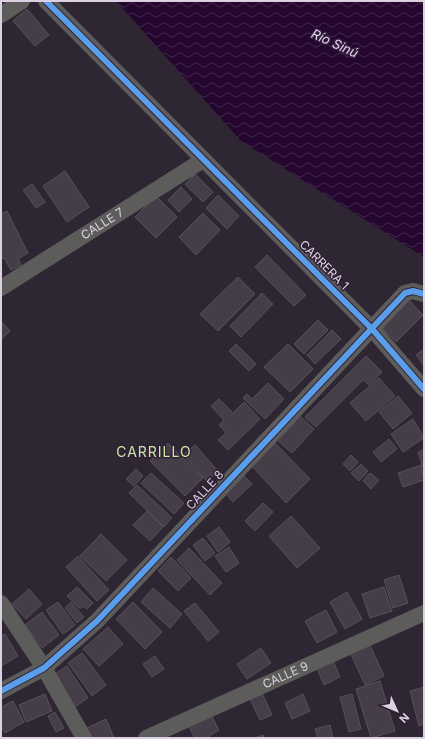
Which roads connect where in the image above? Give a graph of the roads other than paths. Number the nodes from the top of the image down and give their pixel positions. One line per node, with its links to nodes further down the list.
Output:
1 (22, 1): 3 (street)
2 (46, 1): 4 (street, CARRERA 1)
3 (1, 15)
4 (203, 160): 5 (street, CALLE 7); 7 (street, CARRERA 1)
5 (1, 288)
6 (419, 292): 7 (street, CALLE 8)
7 (373, 330): 8 (street, CARRERA 1); 11 (street, CALLE 8)
8 (424, 389)
9 (1, 603): 11 (street)
10 (424, 612): 14 (street, CALLE 9)
11 (44, 668): 12 (street, CALLE 8); 13 (street)
12 (1, 691)
13 (84, 738)
14 (146, 738)

